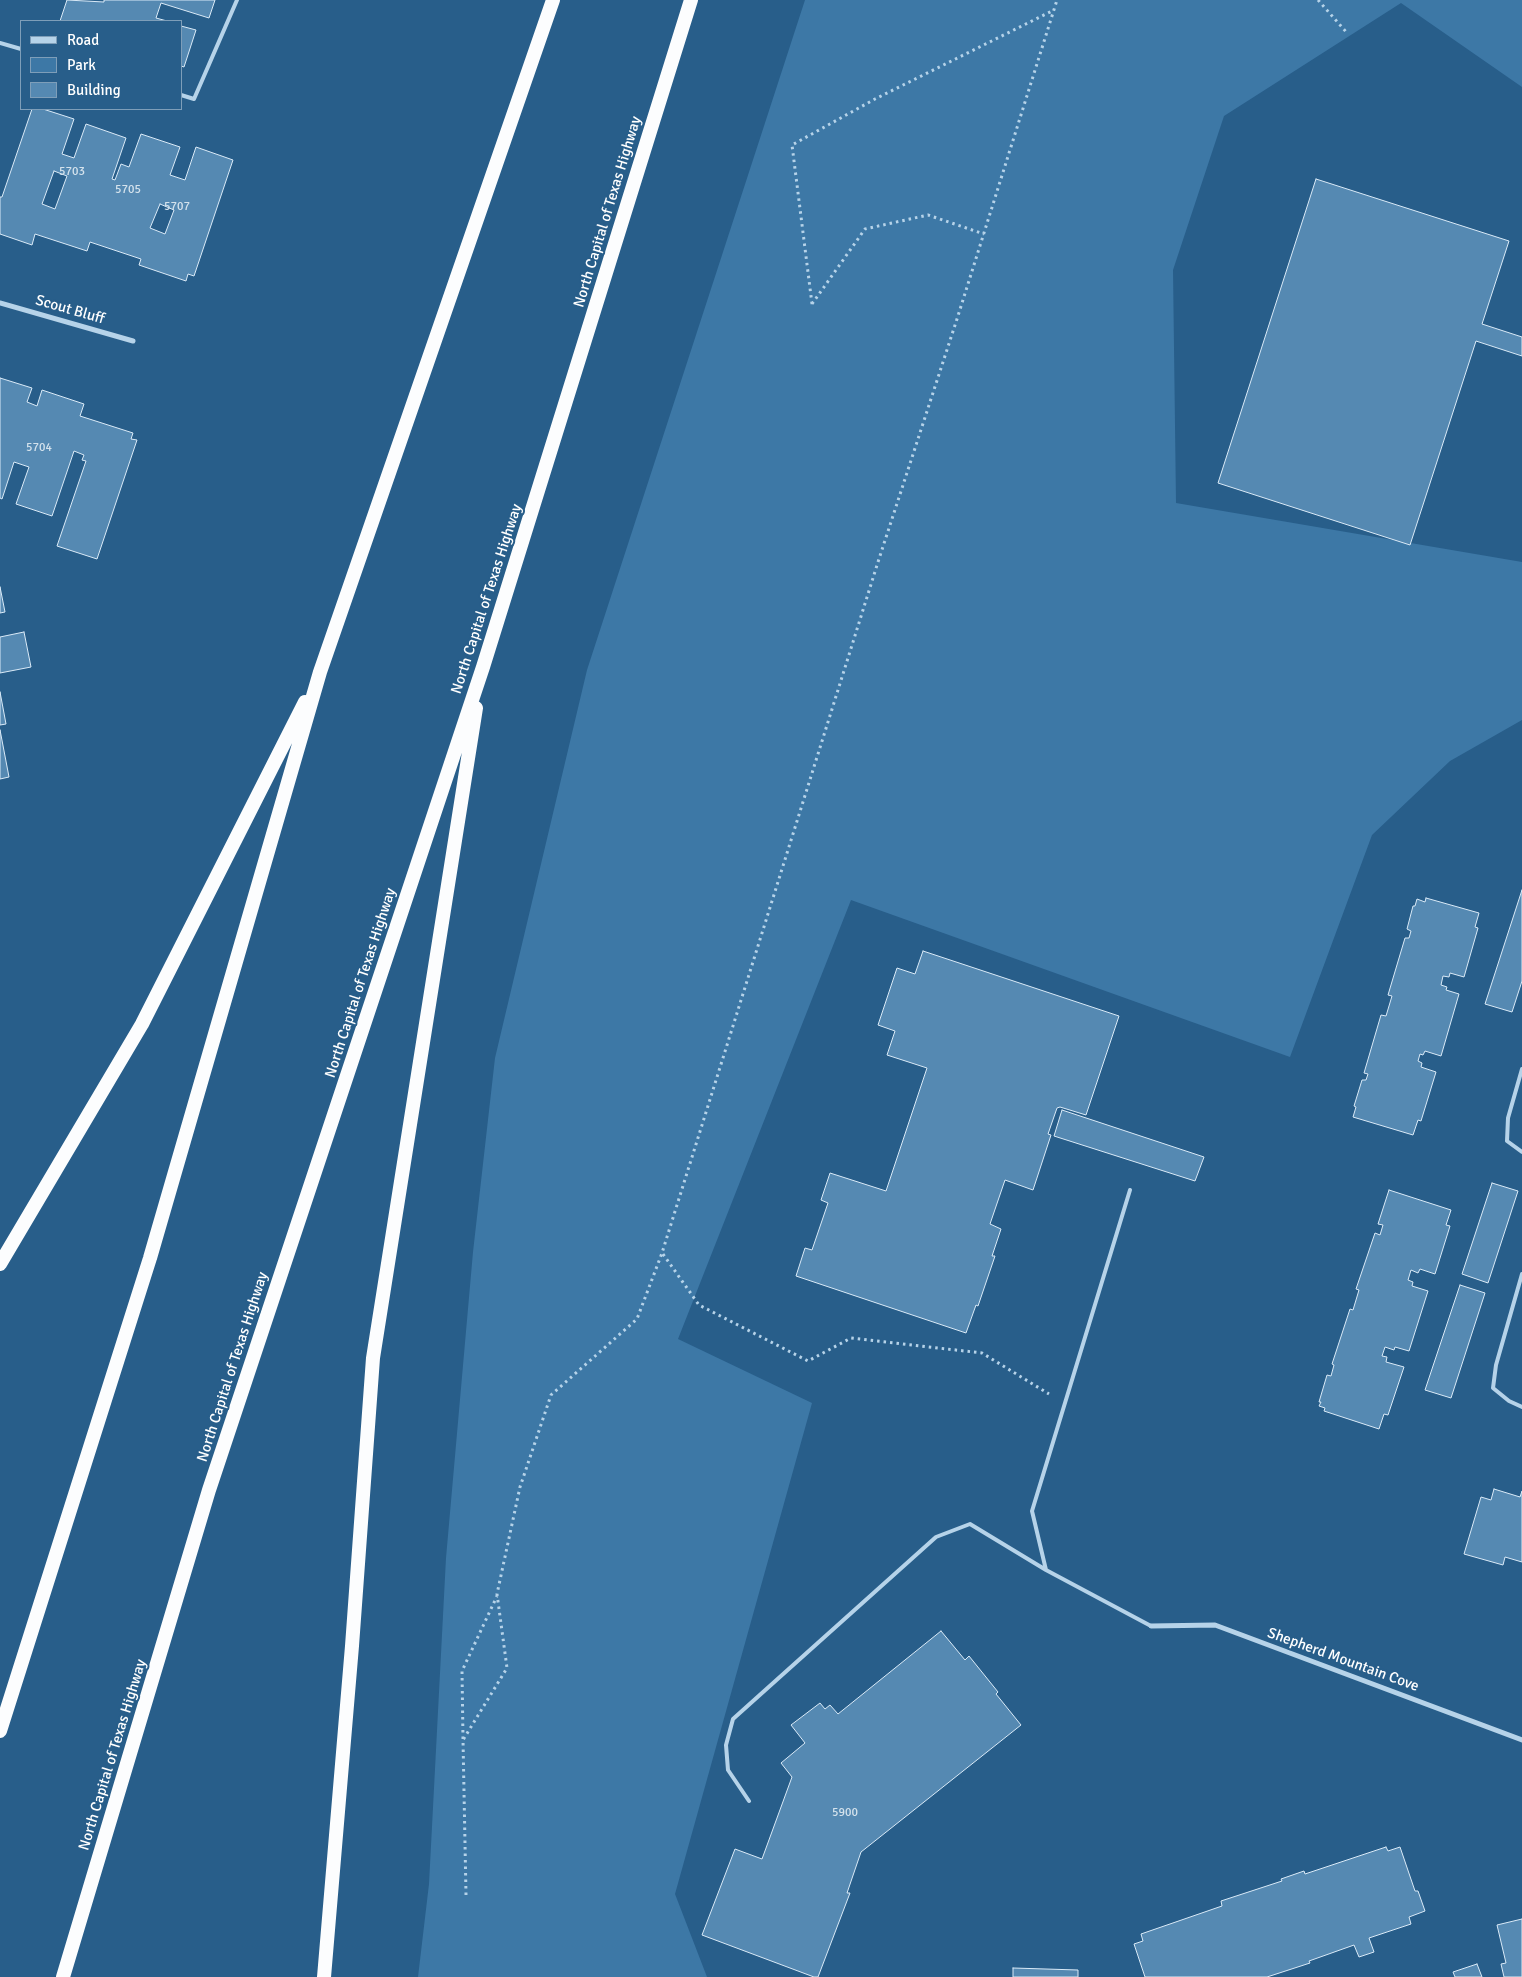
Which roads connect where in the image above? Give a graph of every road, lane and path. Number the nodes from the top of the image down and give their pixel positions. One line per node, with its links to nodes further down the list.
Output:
1 (237, 0): 10 (lane)
2 (553, 0): 15 (highway)
3 (691, 0): 14 (highway, North Capital of Texas Highway)
4 (1057, 0): 6 (path)
5 (1318, 0): 7 (path)
6 (1054, 10): 11 (path); 11 (path)
7 (1348, 34)
8 (0, 43): 9 (lane)
9 (20, 49)
10 (182, 95)
11 (984, 234): 19 (path)
12 (0, 303): 13 (street, Scout Bluff)
13 (133, 341)
14 (483, 667): 32 (highway, North Capital of Texas Highway); 33 (highway)
15 (320, 672): 20 (highway); 27 (highway)
16 (1522, 1069): 17 (lane)
17 (1522, 1152)
18 (1130, 1190): 22 (lane)
19 (662, 1254): 22 (path); 25 (path)
20 (0, 1264)
21 (1522, 1274): 23 (lane)
22 (1065, 1404): 24 (lane)
23 (1522, 1407)
24 (1046, 1570): 26 (lane); 30 (lane)
25 (497, 1594): 28 (path); 28 (path)
26 (1151, 1626): 29 (street, Shepherd Mountain Cove)
27 (0, 1731)
28 (463, 1740): 31 (path)
29 (1522, 1740)
30 (749, 1801)
31 (466, 1895)
32 (64, 1977)
33 (324, 1977)

